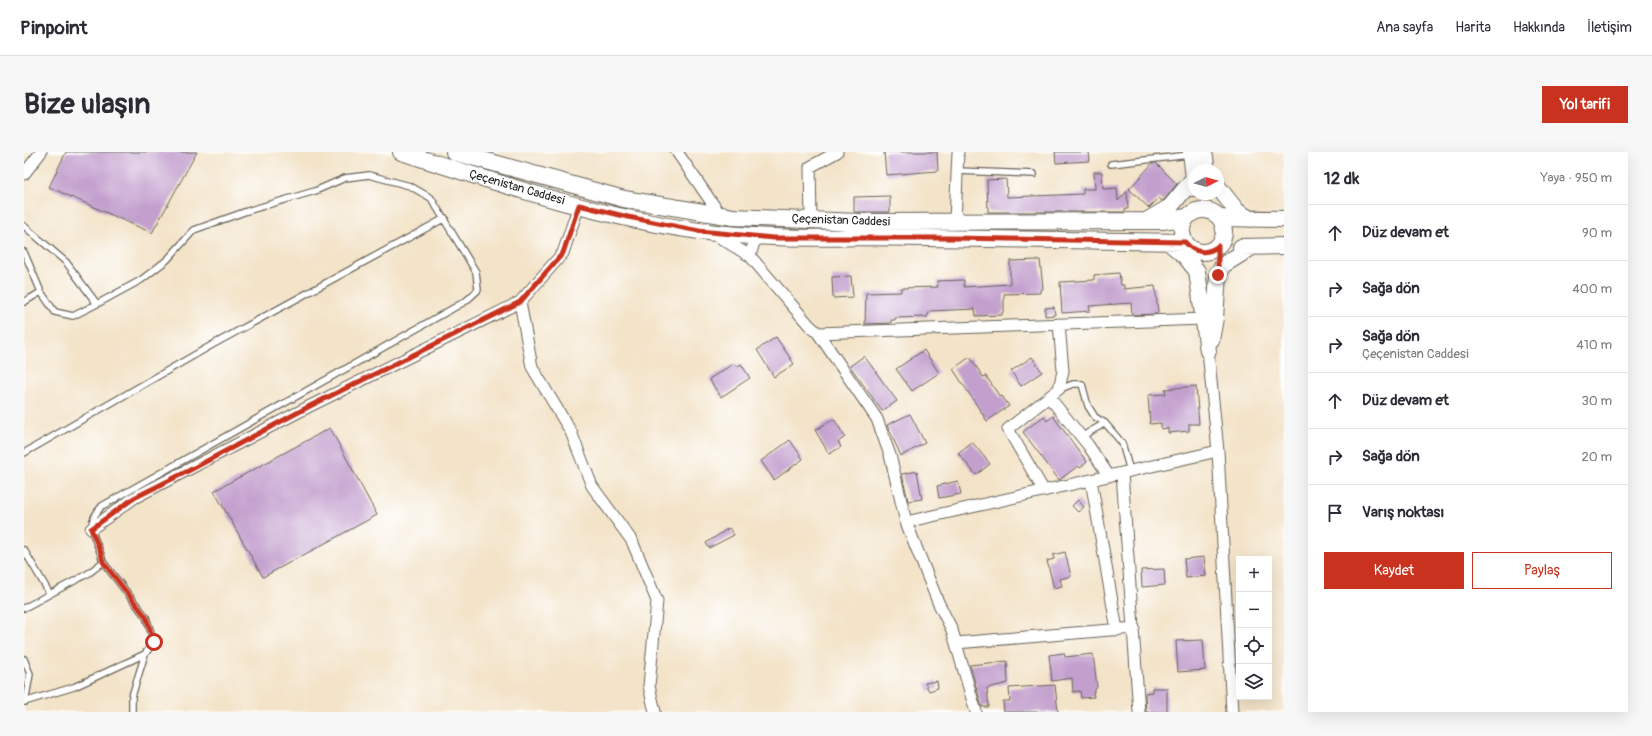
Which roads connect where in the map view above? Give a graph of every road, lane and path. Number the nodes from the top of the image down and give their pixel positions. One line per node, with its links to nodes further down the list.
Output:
1 (41, 152): 13 (street)
2 (401, 152): 19 (main road, Çeçenistan Caddesi)
3 (457, 152): 20 (main road, Çeçenistan Caddesi)
4 (677, 152): 20 (street)
5 (837, 152): 8 (street)
6 (958, 152): 12 (street)
7 (1196, 153): 9 (lane); 10 (main road); 11 (main road)
8 (822, 156): 25 (street)
9 (1111, 164)
10 (1195, 164)
11 (1202, 164)
12 (957, 171): 14 (lane); 27 (street)
13 (24, 174)
14 (1034, 174)
15 (1188, 185): 28 (main road)
16 (1224, 195): 24 (main road)
17 (1191, 200): 21 (main road)
18 (1214, 200): 22 (main road)
19 (579, 205): 30 (main road, Çeçenistan Caddesi); 42 (street)
20 (721, 216): 25 (main road, Çeçenistan Caddesi)
21 (1189, 216): 22 (main road); 28 (main road, Çeçenistan Caddesi); 33 (main road)
22 (1219, 216): 24 (main road); 34 (main road)
23 (444, 218): 43 (lane); 53 (lane); 59 (lane)
24 (1250, 219): 26 (main road)
25 (811, 220): 27 (main road, Çeçenistan Caddesi)
26 (1284, 220)
27 (955, 221): 28 (main road, Çeçenistan Caddesi)
28 (1146, 221)
29 (24, 226): 43 (lane)
30 (709, 232): 31 (main road, Çeçenistan Caddesi); 38 (street)
31 (756, 236): 32 (main road, Çeçenistan Caddesi); 38 (street)
32 (1156, 242): 33 (main road, Çeçenistan Caddesi); 44 (main road)
33 (1185, 242): 34 (main road)
34 (1218, 246): 36 (main road); 39 (main road)
35 (1284, 246): 36 (main road)
36 (1252, 247): 39 (main road)
37 (24, 252): 40 (lane)
38 (750, 256): 46 (street)
39 (1218, 275): 47 (main road)
40 (41, 292): 41 (lane); 43 (lane)
41 (24, 302)
42 (520, 302): 59 (street); 71 (street)
43 (97, 304)
44 (1204, 319): 45 (street); 47 (main road)
45 (1059, 324): 46 (street); 48 (street)
46 (818, 333): 58 (street)
47 (1208, 351): 52 (street)
48 (1059, 389): 49 (street); 50 (lane)
49 (1049, 397): 51 (street); 57 (street)
50 (1105, 423): 51 (lane); 54 (lane)
51 (1081, 437): 55 (street)
52 (1218, 451): 54 (street); 74 (street)
53 (24, 453)
54 (1126, 472): 55 (street); 64 (street)
55 (1109, 476): 56 (street)
56 (1091, 480): 57 (street); 65 (street)
57 (1044, 491): 58 (street)
58 (906, 522): 66 (street)
59 (91, 529): 61 (lane)
60 (24, 550): 62 (lane)
61 (103, 562): 62 (lane); 67 (lane)
62 (50, 594): 63 (lane)
63 (24, 608)
64 (1134, 628): 65 (street); 73 (street)
65 (1117, 630): 66 (street)
66 (956, 643): 72 (street)
67 (145, 654): 69 (lane); 70 (lane)
68 (24, 659): 69 (lane)
69 (24, 702)
70 (132, 712)
71 (655, 712)
72 (976, 712)
73 (1139, 712)
74 (1232, 712)

